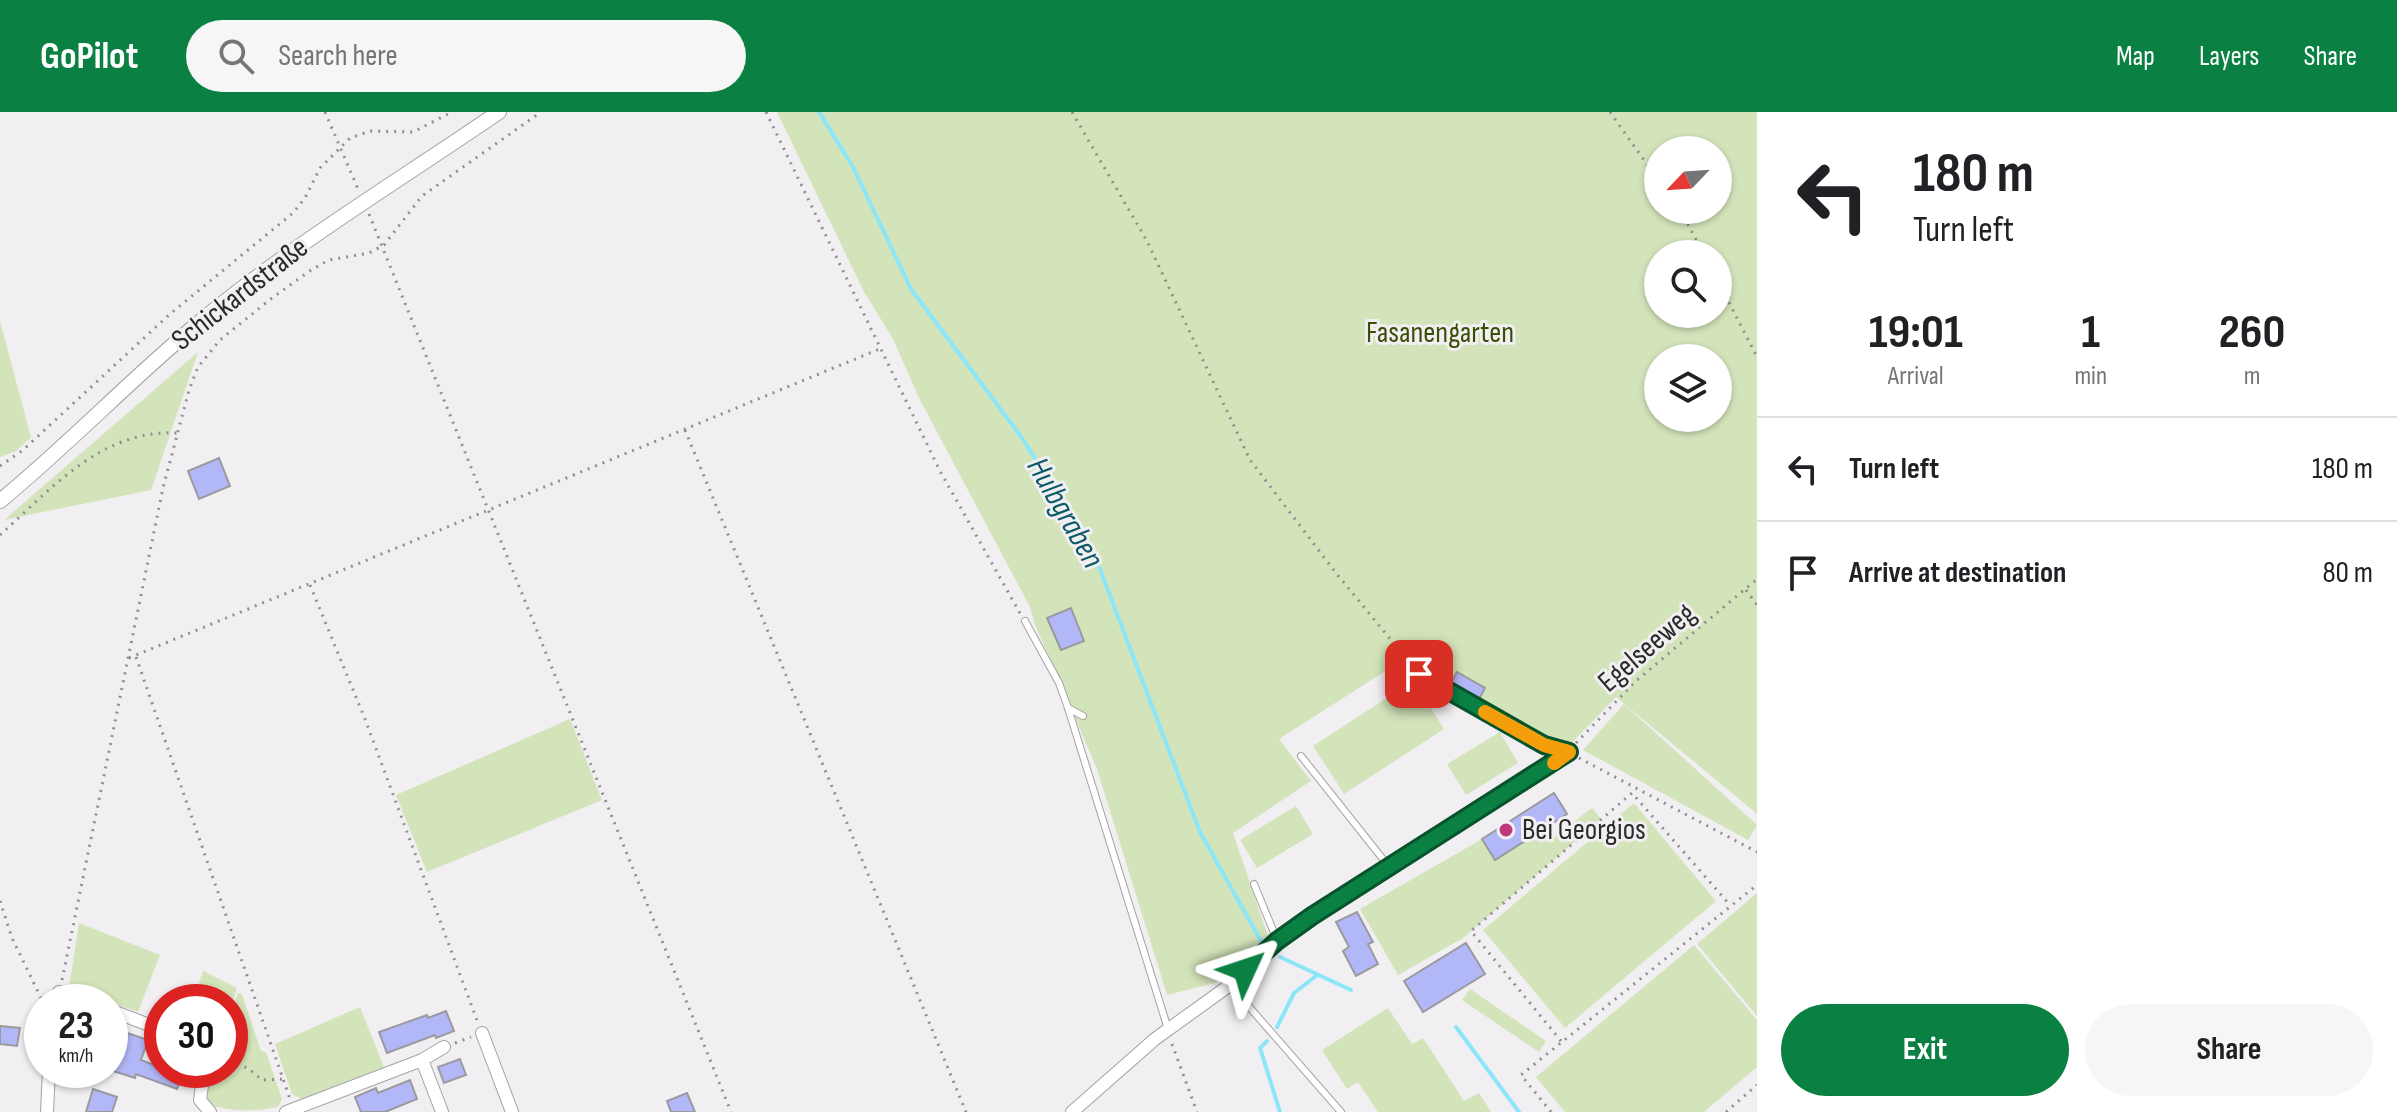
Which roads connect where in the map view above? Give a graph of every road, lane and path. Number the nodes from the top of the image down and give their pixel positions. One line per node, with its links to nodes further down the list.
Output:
1 (325, 112): 8 (path)
2 (452, 112): 8 (path)
3 (499, 112): 10 (street, Schickardstraße)
4 (541, 112): 11 (path)
5 (766, 112): 13 (path)
6 (1072, 112): 28 (path)
7 (1610, 112): 9 (path)
8 (341, 146): 10 (path); 17 (path)
9 (1644, 160)
10 (364, 202): 11 (path); 18 (street, Schickardstraße)
11 (384, 245): 16 (path); 19 (path)
12 (1732, 308): 14 (path)
13 (882, 348): 15 (path); 25 (path)
14 (1757, 357)
15 (685, 430): 19 (path); 59 (path)
16 (177, 433): 20 (path); 27 (path)
17 (0, 466)
18 (0, 501)
19 (490, 511): 22 (path); 58 (path)
20 (0, 535)
21 (1757, 579): 23 (path, Egelseeweg)
22 (310, 585): 26 (path); 44 (path)
23 (1746, 590): 24 (path); 31 (path, Egelseeweg)
24 (1757, 605)
25 (1025, 621): 29 (lane)
26 (136, 657): 27 (path); 49 (path)
27 (129, 658): 41 (path)
28 (1419, 674): 31 (lane)
29 (1068, 708): 30 (lane); 43 (lane)
30 (1083, 716)
31 (1569, 752): 33 (path); 34 (street)
32 (1301, 756): 34 (lane)
33 (1757, 852)
34 (1390, 868): 39 (street)
35 (1254, 884): 39 (lane)
36 (1757, 885): 38 (path)
37 (0, 901): 40 (path)
38 (1730, 905): 45 (path); 45 (path)
39 (1277, 941): 42 (street)
40 (34, 984)
41 (61, 984)
42 (1230, 985): 43 (street); 62 (lane)
43 (1168, 1029): 60 (street); 61 (path)
44 (482, 1033): 46 (path); 57 (street)
45 (1561, 1041): 63 (path)
46 (444, 1047): 47 (street)
47 (422, 1060): 53 (street); 56 (street)
48 (248, 1069): 49 (path)
49 (283, 1079): 53 (path)
50 (1757, 1085): 64 (path)
51 (48, 1088): 54 (street)
52 (202, 1088): 55 (street)
53 (292, 1111)
54 (47, 1112)
55 (210, 1112)
56 (442, 1112)
57 (512, 1112)
58 (730, 1112)
59 (966, 1112)
60 (1072, 1112)
61 (1197, 1112)
62 (1341, 1112)
63 (1551, 1112)
64 (1726, 1112)

